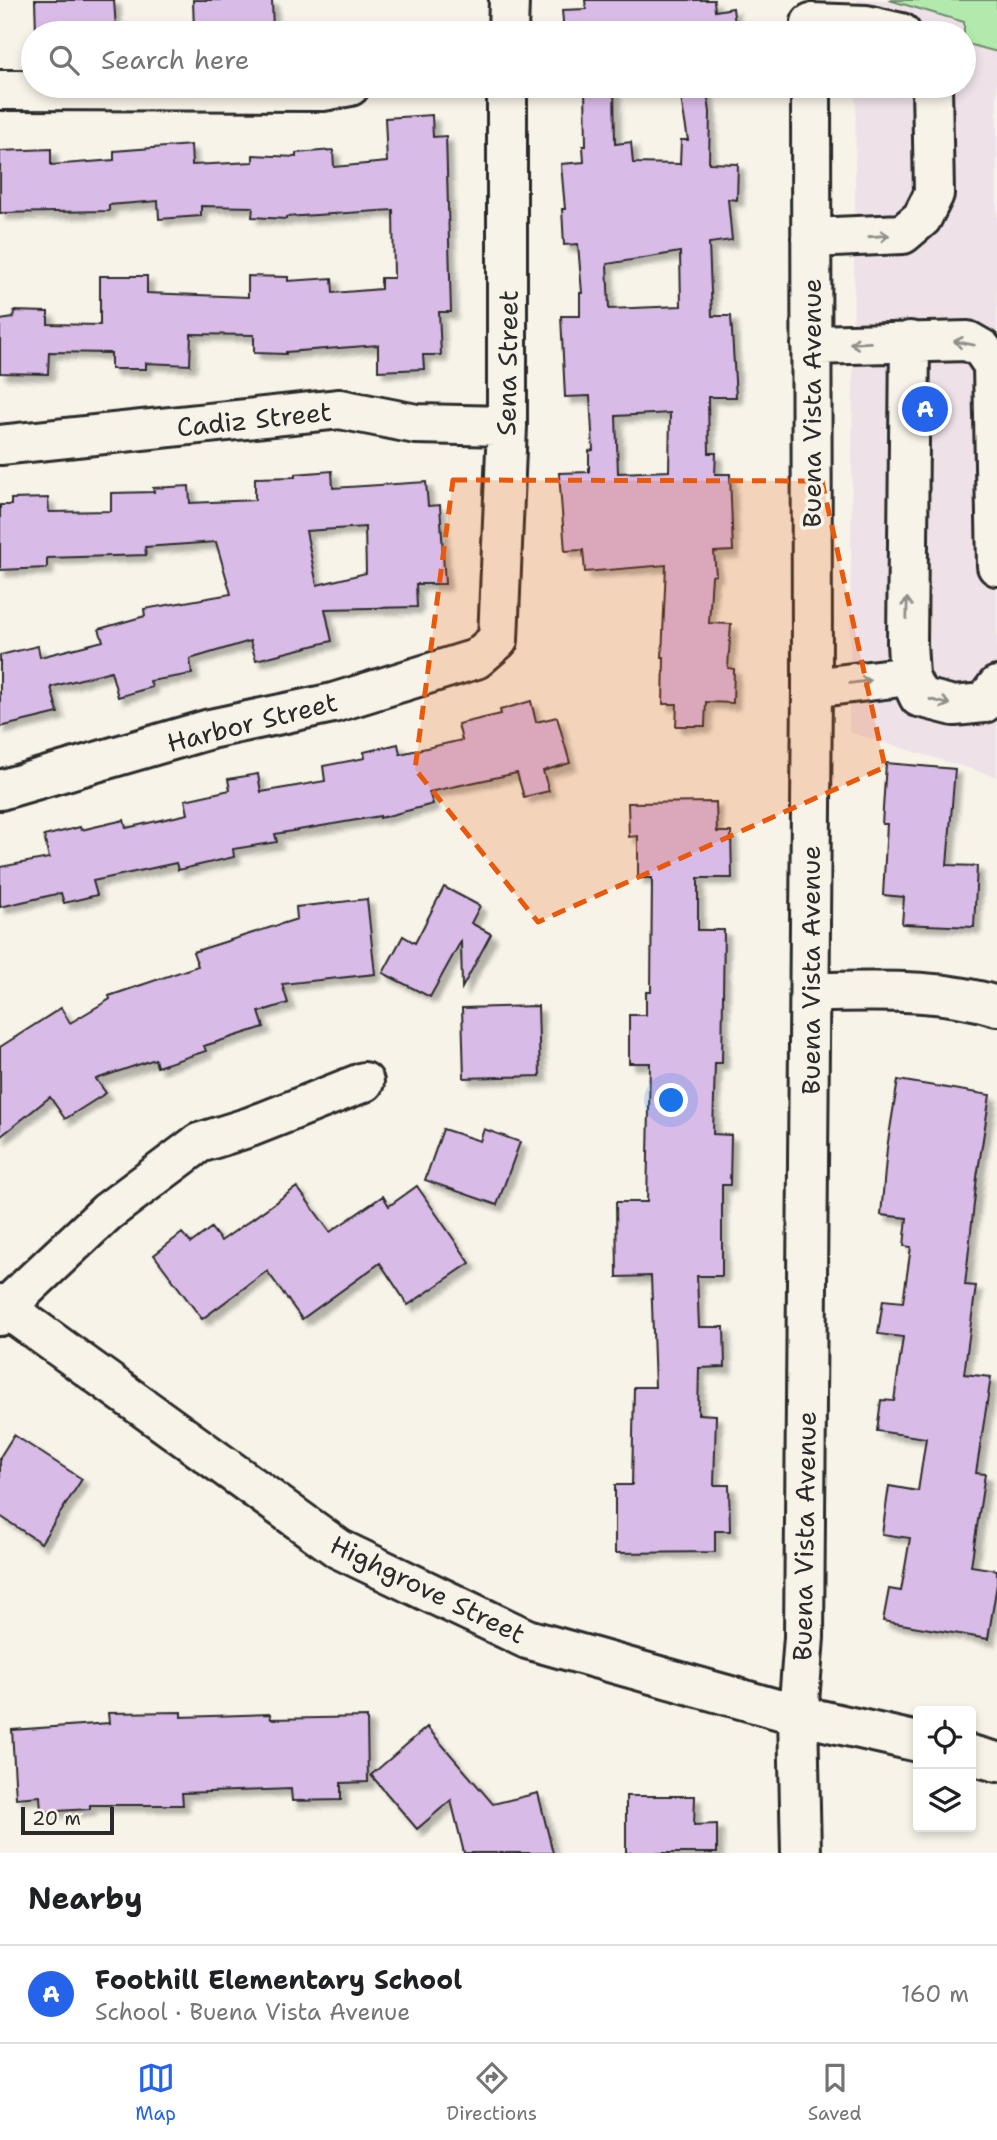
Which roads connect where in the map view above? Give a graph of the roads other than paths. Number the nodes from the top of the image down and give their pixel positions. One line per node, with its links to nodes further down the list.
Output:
1 (509, 0): 3 (street)
2 (811, 19): 4 (street)
3 (508, 21)
4 (829, 21)
5 (0, 90): 6 (street)
6 (21, 90)
7 (507, 98): 13 (street, Sena Street)
8 (811, 98): 10 (street, Buena Vista Avenue)
9 (932, 98): 10 (street, one-way to 9)
10 (811, 238): 12 (street, Buena Vista Avenue)
11 (910, 341): 12 (street, one-way to 12); 15 (street, one-way to 11); 17 (street, one-way to 11)
12 (811, 345): 18 (street, Buena Vista Avenue)
13 (507, 426): 14 (street, Cadiz Street); 16 (street, Sena Street)
14 (0, 445)
15 (997, 566)
16 (498, 640): 20 (street, Harbor Street)
17 (909, 676): 18 (street, one-way to 17); 19 (street, one-way to 19)
18 (812, 688): 21 (street, Buena Vista Avenue)
19 (993, 702)
20 (0, 790)
21 (810, 992): 22 (street); 25 (street, Buena Vista Avenue)
22 (997, 1006)
23 (365, 1082): 24 (street)
24 (2, 1309): 25 (street, Highgrove Street)
25 (798, 1715): 26 (street, Highgrove Street); 29 (street, Buena Vista Avenue)
26 (913, 1741)
27 (976, 1756): 28 (street)
28 (997, 1762)
29 (801, 1853)

